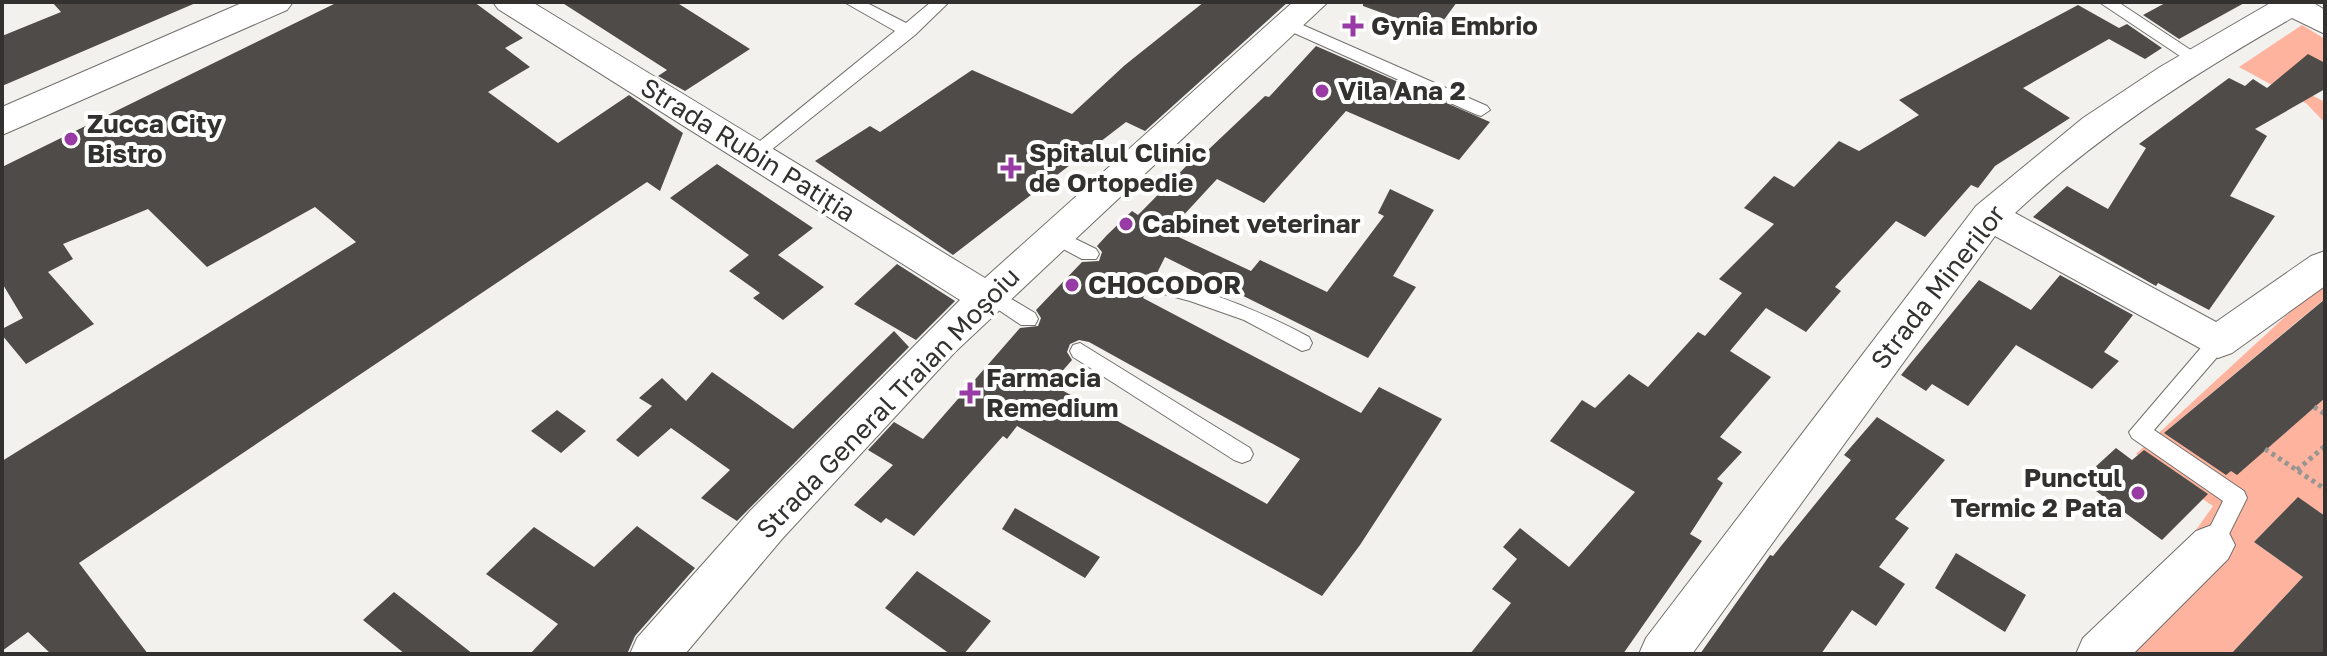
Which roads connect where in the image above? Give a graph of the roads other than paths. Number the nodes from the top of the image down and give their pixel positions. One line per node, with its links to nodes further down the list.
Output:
1 (275, 2): 11 (main road)
2 (509, 2): 12 (street, Strada Rubin Patiția)
3 (852, 2): 8 (lane)
4 (941, 2): 8 (lane)
5 (2107, 2): 9 (lane)
6 (2302, 10): 9 (street, Strada Minerilor)
7 (1300, 13): 10 (lane); 14 (street, Strada General Traian Moșoiu)
8 (909, 31): 12 (lane)
9 (2198, 60): 13 (street, Strada Minerilor)
10 (1481, 110)
11 (2, 122)
12 (755, 154): 18 (street, Strada Rubin Patiția)
13 (1989, 216): 20 (street); 26 (street, Strada Minerilor)
14 (1055, 236): 15 (lane); 18 (street, Strada General Traian Moșoiu)
15 (1089, 254)
16 (2325, 266): 20 (street)
17 (1141, 281): 21 (lane)
18 (989, 296): 19 (lane); 25 (street, Strada General Traian Moșoiu)
19 (1028, 319)
20 (2218, 342): 24 (lane)
21 (1302, 343)
22 (1080, 351): 23 (lane)
23 (1242, 454)
24 (2212, 545): 27 (street)
25 (654, 654)
26 (1663, 654)
27 (2100, 654)

